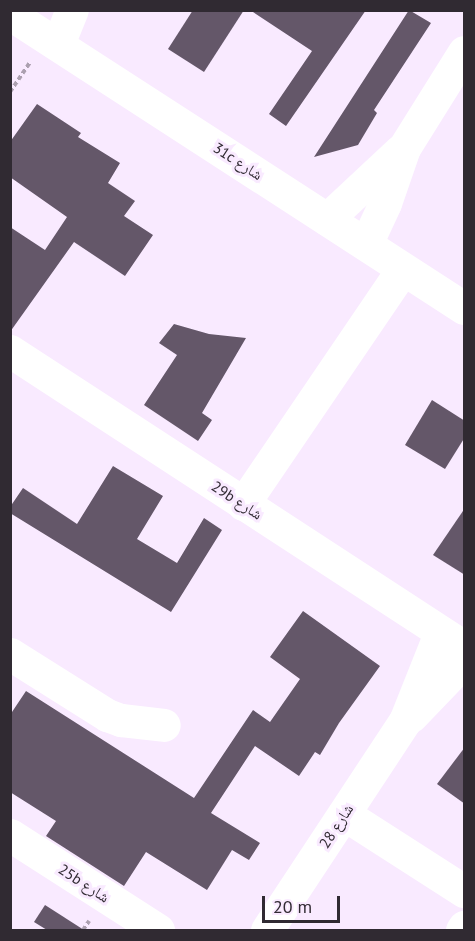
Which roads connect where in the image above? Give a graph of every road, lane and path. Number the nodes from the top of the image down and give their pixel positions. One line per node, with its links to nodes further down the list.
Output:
1 (72, 10): 3 (street)
2 (28, 17): 3 (street, 31c شارع)
3 (58, 44): 6 (street, 31c شارع)
4 (465, 52): 5 (street)
5 (404, 148): 6 (street); 7 (street)
6 (327, 219): 7 (street, 31c شارع)
7 (366, 244): 8 (street, 31c شارع)
8 (403, 269): 9 (street, 31c شارع); 11 (street)
9 (465, 309)
10 (10, 351): 11 (street, 29b شارع)
11 (243, 504): 12 (street, 29b شارع)
12 (452, 640): 15 (street, شارع 28)
13 (10, 654): 16 (street)
14 (465, 661): 15 (street, شارع 28)
15 (405, 721): 17 (street, شارع 28)
16 (164, 725)
17 (344, 814): 19 (street); 21 (street, شارع 28)
18 (10, 835): 20 (street, 25b شارع)
19 (465, 891)
20 (158, 930)
21 (267, 930)

